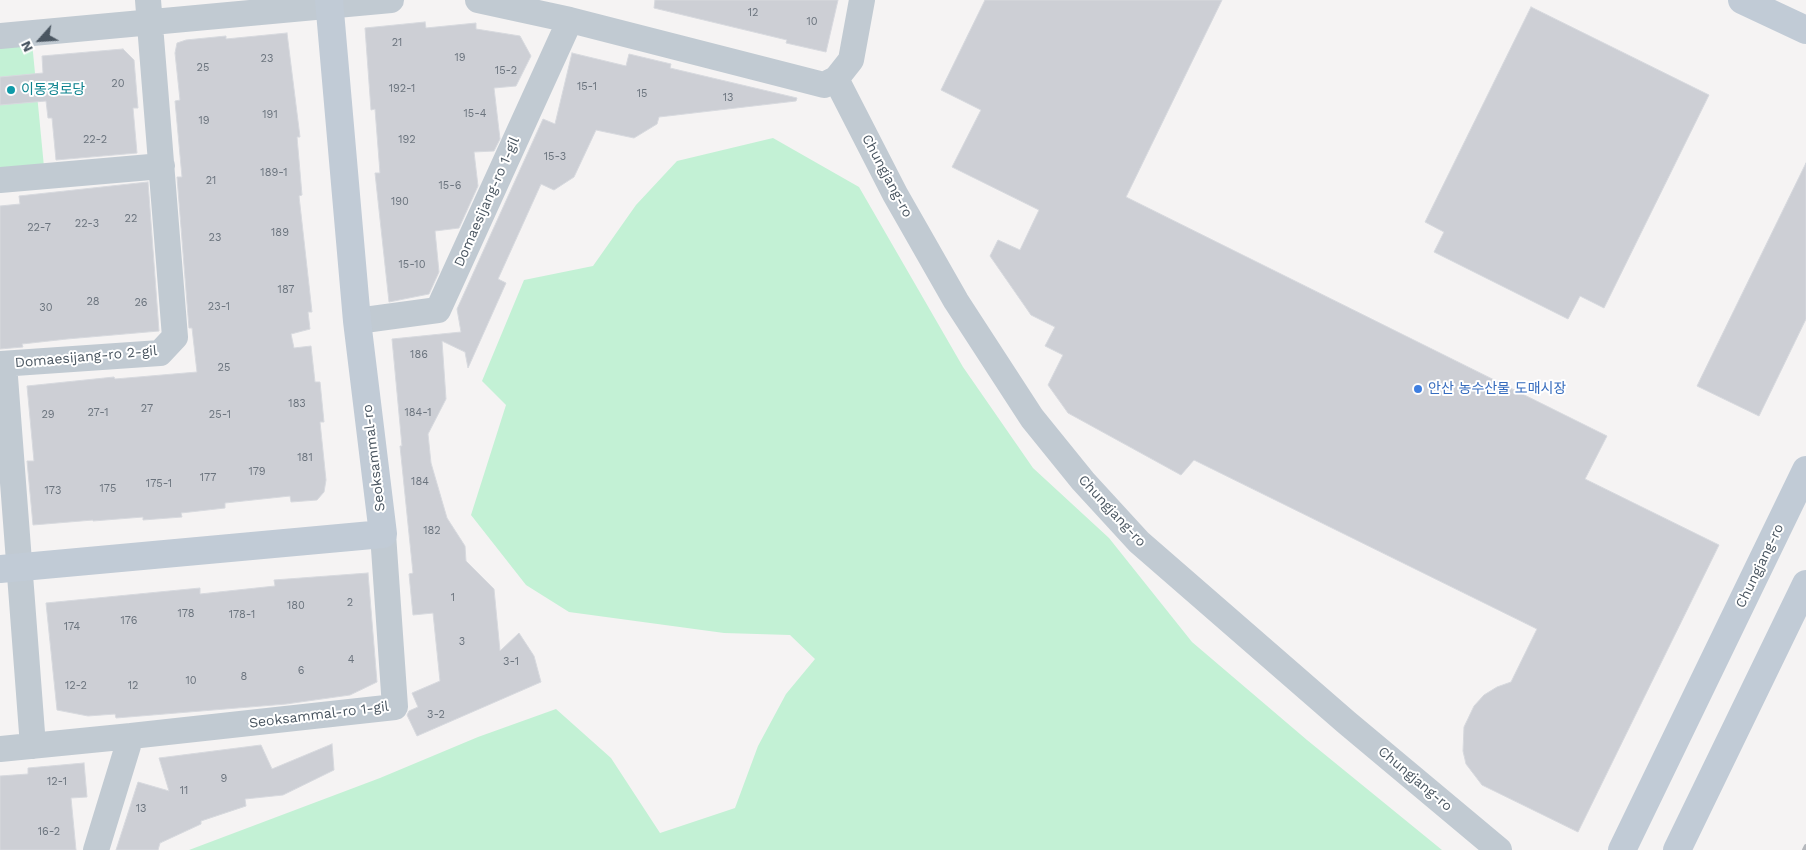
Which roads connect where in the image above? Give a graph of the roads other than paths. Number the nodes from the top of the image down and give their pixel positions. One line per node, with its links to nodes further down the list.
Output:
1 (392, 0): 5 (street)
2 (478, 0): 7 (street)
3 (862, 0): 10 (street)
4 (1742, 0): 8 (street)
5 (329, 3): 6 (street); 13 (street, Seoksammal-ro)
6 (149, 11): 9 (street); 11 (street, Domaesijang-ro 2-gil)
7 (570, 20): 10 (street); 13 (street, Domaesijang-ro 1-gil)
8 (1806, 30)
9 (0, 36)
10 (836, 79): 23 (street, Chungjang-ro)
11 (162, 166): 12 (street); 14 (street, Domaesijang-ro 2-gil)
12 (0, 180)
13 (357, 321): 16 (street, Seoksammal-ro)
14 (2, 364): 17 (street)
15 (1806, 470): 24 (street, Chungjang-ro)
16 (383, 534): 17 (street); 19 (street, Seoksammal-ro 1-gil)
17 (10, 568): 20 (street)
18 (1806, 584): 25 (street)
19 (131, 736): 20 (street, Seoksammal-ro 1-gil); 22 (street)
20 (33, 746): 21 (street, Seoksammal-ro 1-gil)
21 (0, 749)
22 (96, 850)
23 (1499, 850)
24 (1622, 850)
25 (1677, 850)

